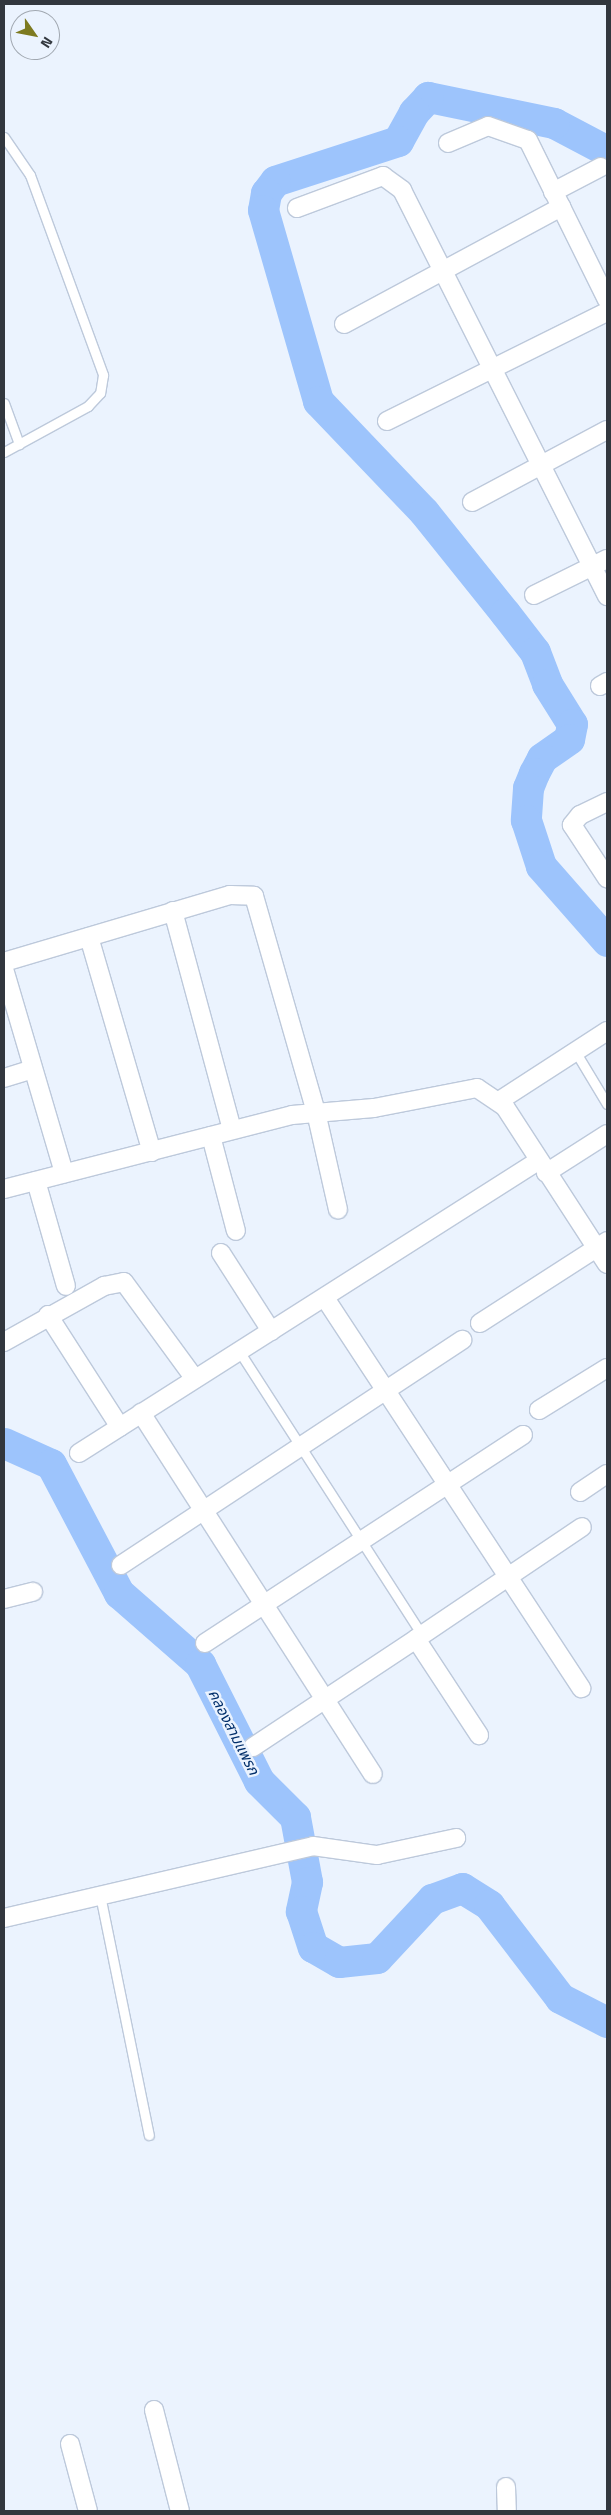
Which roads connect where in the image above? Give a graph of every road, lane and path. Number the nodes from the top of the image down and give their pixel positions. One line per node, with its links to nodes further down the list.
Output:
1 (4, 137): 15 (lane)
2 (448, 143): 4 (street)
3 (601, 167): 4 (street)
4 (557, 199): 6 (street); 7 (street)
5 (297, 208): 6 (street)
6 (442, 271): 10 (street); 11 (street)
7 (602, 274): 8 (street)
8 (607, 300)
9 (607, 312): 11 (street)
10 (344, 324)
11 (492, 370): 13 (street); 17 (street)
12 (4, 403): 15 (lane)
13 (387, 421)
14 (607, 430): 17 (street)
15 (19, 444): 16 (lane)
16 (4, 452)
17 (538, 466): 18 (street); 19 (street)
18 (472, 502)
19 (600, 562): 20 (street); 21 (street)
20 (534, 595)
21 (607, 596)
22 (607, 802): 23 (street)
23 (607, 878)
24 (173, 911): 25 (street); 34 (street); 35 (street)
25 (89, 937): 26 (street); 38 (street)
26 (4, 962)
27 (4, 969): 30 (street)
28 (607, 1031): 29 (street)
29 (575, 1051): 32 (street); 33 (lane)
30 (33, 1069): 31 (street); 40 (street)
31 (4, 1078)
32 (499, 1101): 34 (street); 39 (street)
33 (607, 1104)
34 (316, 1112): 35 (street); 43 (street)
35 (232, 1129): 37 (street)
36 (607, 1134): 39 (street)
37 (211, 1136): 38 (street); 44 (street)
38 (152, 1152): 40 (street)
39 (542, 1167): 45 (street); 49 (street)
40 (64, 1173): 41 (street)
41 (36, 1180): 42 (street); 48 (street)
42 (4, 1189)
43 (338, 1210)
44 (236, 1231)
45 (602, 1244): 47 (street); 51 (street)
46 (221, 1253): 52 (street)
47 (607, 1264)
48 (66, 1286)
49 (325, 1298): 52 (street); 58 (street)
50 (48, 1315): 54 (street); 57 (street); 61 (street)
51 (480, 1323)
52 (271, 1331): 55 (street)
53 (462, 1340): 58 (street)
54 (4, 1342)
55 (240, 1351): 57 (street); 63 (lane)
56 (607, 1368): 59 (street)
57 (195, 1379): 60 (street)
58 (387, 1391): 63 (street); 66 (street)
59 (540, 1410)
60 (141, 1413): 61 (street); 68 (street)
61 (120, 1427): 64 (street)
62 (523, 1435): 66 (street)
63 (299, 1448): 68 (street); 70 (lane)
64 (79, 1453)
65 (607, 1474): 67 (street)
66 (447, 1484): 70 (street); 72 (street)
67 (580, 1492)
68 (206, 1510): 71 (street); 75 (street)
69 (582, 1527): 72 (street)
70 (360, 1542): 75 (street); 76 (lane)
71 (121, 1565)
72 (509, 1578): 76 (street); 78 (street)
73 (33, 1592): 74 (street)
74 (4, 1599)
75 (264, 1602): 77 (street); 79 (street)
76 (419, 1637): 79 (street); 80 (street)
77 (205, 1643)
78 (581, 1688)
79 (326, 1698): 81 (street); 82 (street)
80 (479, 1735)
81 (253, 1747)
82 (373, 1774)
83 (456, 1838): 84 (street)
84 (100, 1896): 85 (street); 86 (lane)
85 (4, 1918)
86 (149, 2135)
87 (154, 2410): 91 (street)
88 (70, 2444): 90 (street)
89 (506, 2486): 92 (street)
90 (88, 2511)
91 (180, 2511)
92 (507, 2511)

